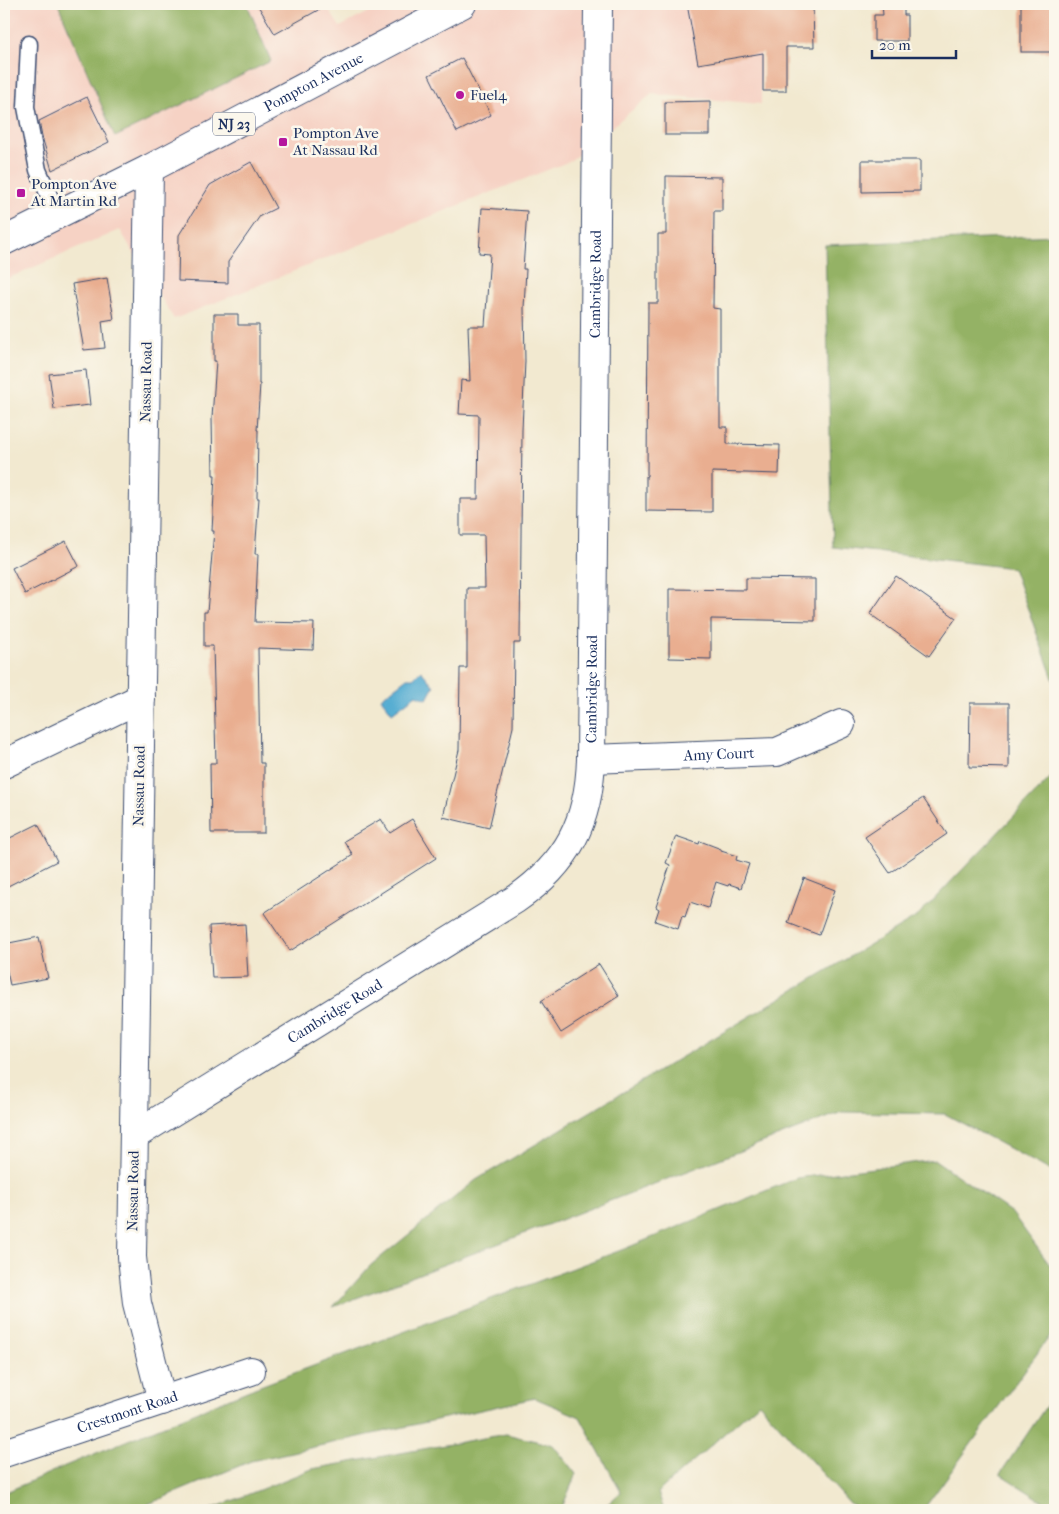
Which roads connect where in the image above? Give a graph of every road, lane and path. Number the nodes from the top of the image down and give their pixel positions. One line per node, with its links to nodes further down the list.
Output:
1 (462, 4): 4 (street, Pompton Avenue / NJ 23)
2 (598, 4): 9 (street, Cambridge Road)
3 (29, 44): 5 (lane)
4 (149, 169): 5 (street, Pompton Avenue / NJ 23); 7 (street, Nassau Road)
5 (57, 214): 6 (street, Pompton Avenue / NJ 23)
6 (4, 241)
7 (140, 698): 10 (street); 11 (street, Nassau Road)
8 (841, 724): 9 (street, Amy Court)
9 (591, 759): 11 (street, Cambridge Road)
10 (4, 764)
11 (134, 1135): 13 (street, Nassau Road)
12 (251, 1370): 13 (street, Crestmont Road)
13 (162, 1401): 14 (street, Crestmont Road)
14 (4, 1453)

